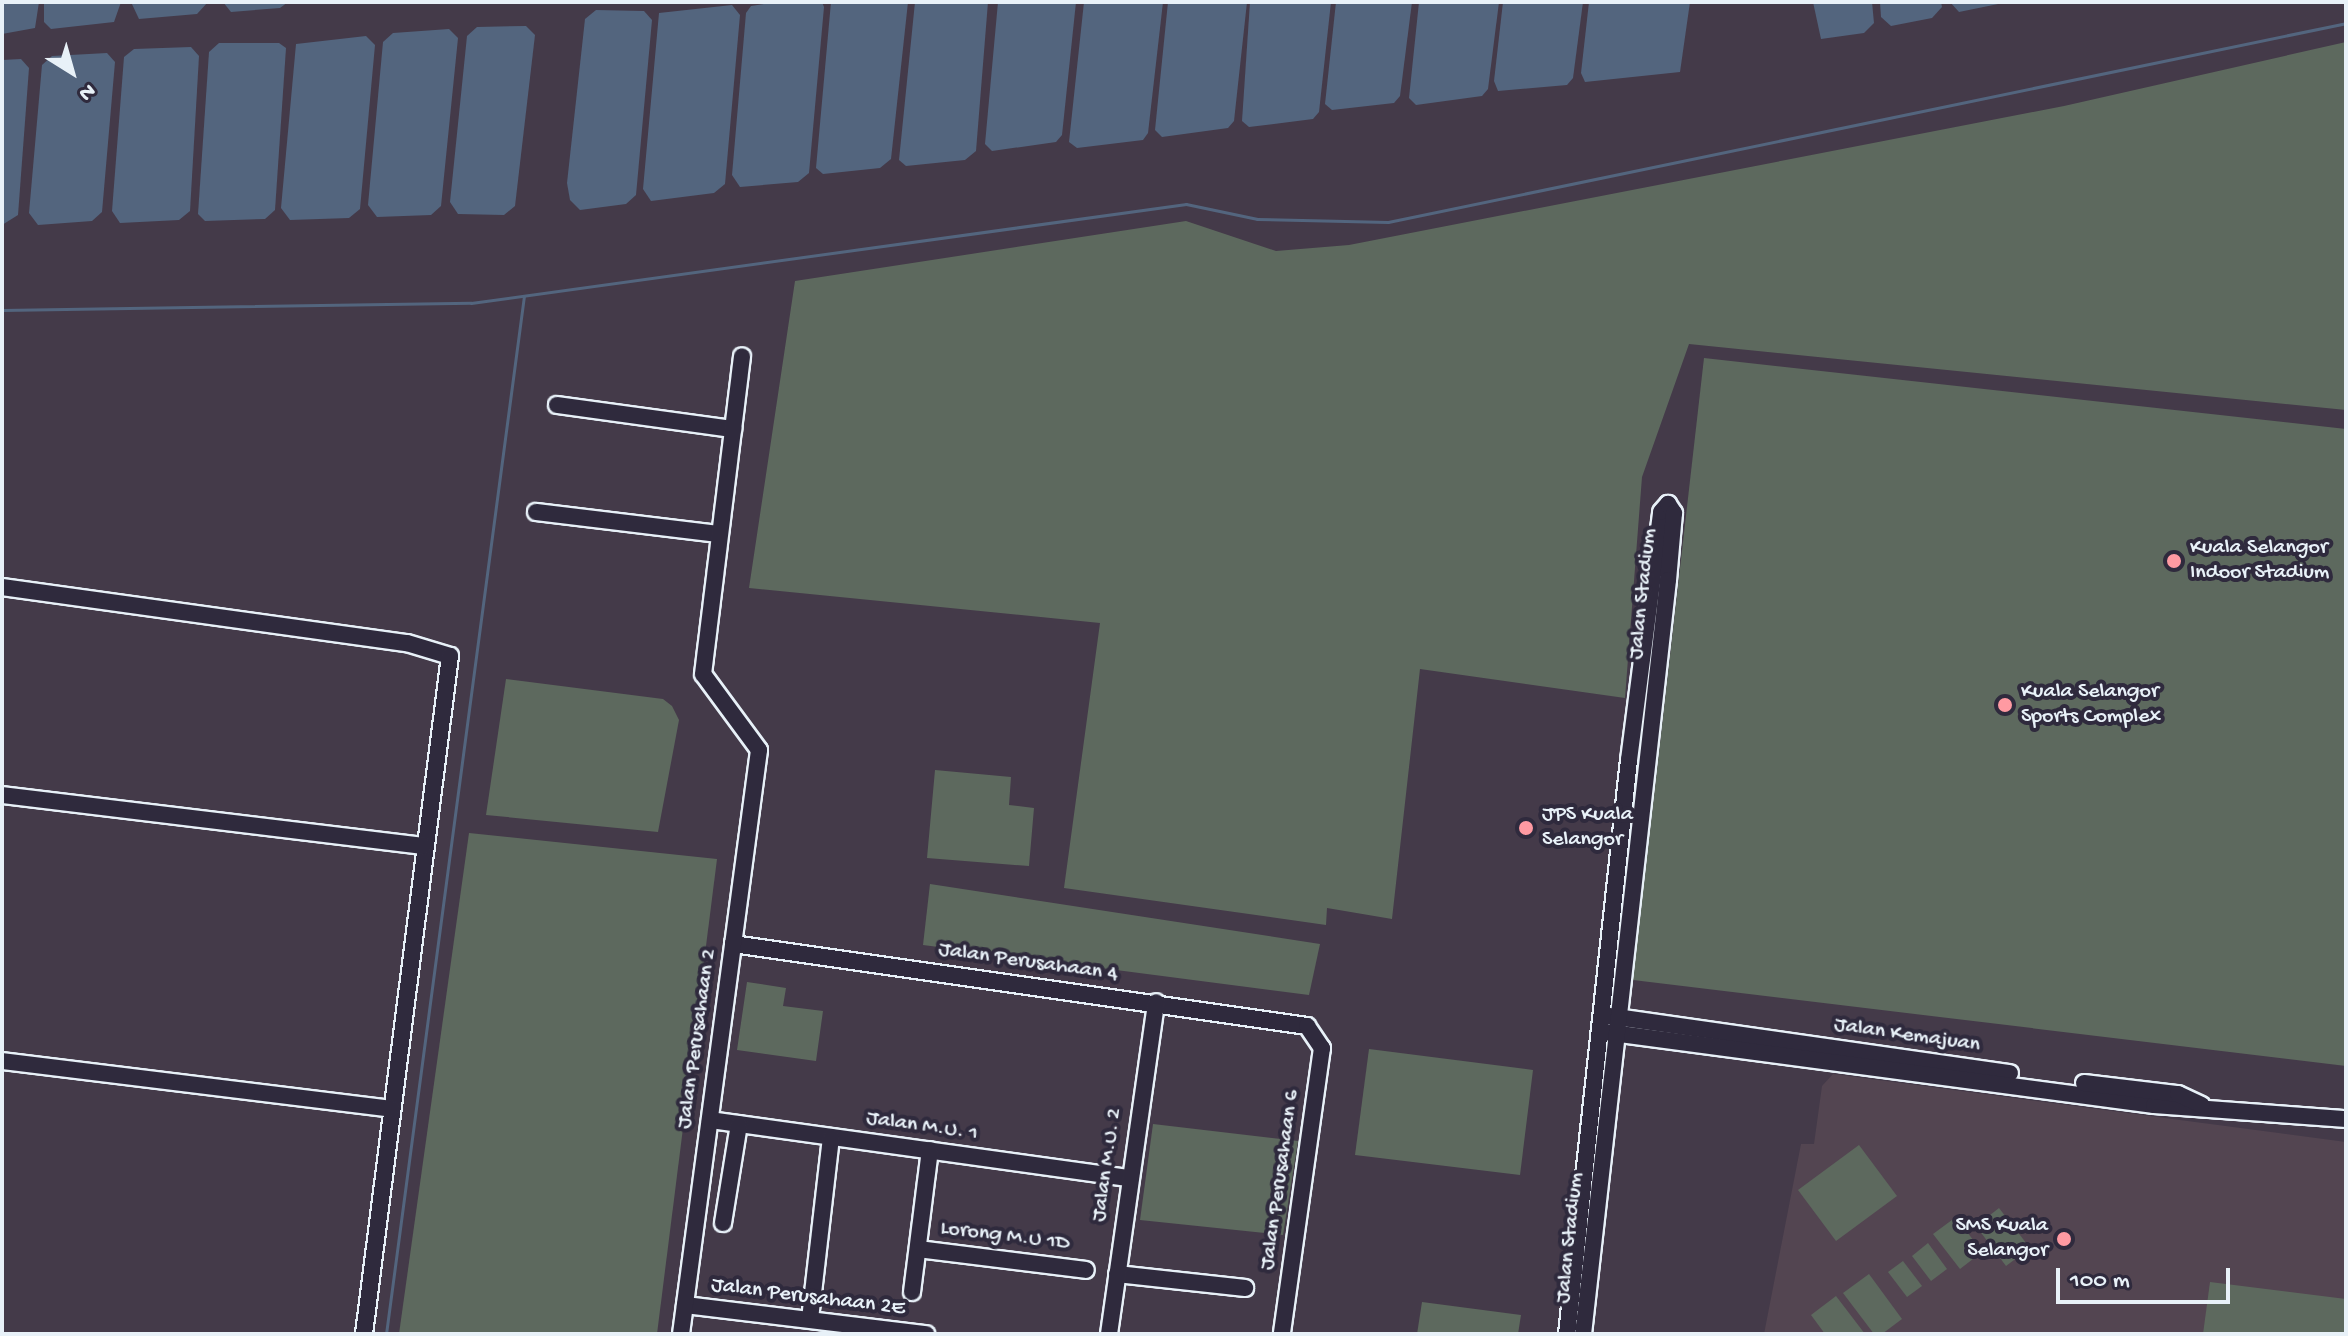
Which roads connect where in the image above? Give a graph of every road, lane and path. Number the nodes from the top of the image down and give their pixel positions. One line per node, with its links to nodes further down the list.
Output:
1 (742, 356): 3 (street)
2 (557, 405): 3 (street)
3 (733, 429): 5 (street)
4 (536, 512): 5 (street)
5 (719, 534): 9 (street, Jalan Perusahaan 2)
6 (2, 587): 8 (street)
7 (2, 795): 8 (street)
8 (424, 846): 14 (street)
9 (733, 944): 10 (street, Jalan Perusahaan 4); 16 (street, Jalan Perusahaan 2)
10 (1156, 1002): 12 (street, Jalan Perusahaan 4); 20 (street, Jalan M.U. 2)
11 (1609, 1024): 11 (street, Jalan Stadium); 15 (street, Jalan Kemajuan); 34 (street, Jalan Stadium); 35 (street, Jalan Stadium)
12 (1314, 1033): 33 (street, Jalan Perusahaan 6)
13 (2, 1061): 14 (street)
14 (392, 1109): 29 (street)
15 (2346, 1119)
16 (710, 1120): 17 (street, Jalan M.U. 1); 27 (street, Jalan Perusahaan 2)
17 (739, 1124): 18 (street, Jalan M.U. 1); 21 (street)
18 (831, 1137): 19 (street, Jalan M.U. 1); 28 (street)
19 (930, 1150): 20 (street, Jalan M.U. 1); 22 (street)
20 (1129, 1178): 24 (street, Jalan M.U. 2)
21 (723, 1223)
22 (918, 1249): 23 (street, Lorong M.U 1D); 26 (street)
23 (1086, 1270)
24 (1117, 1274): 25 (street); 32 (street, Jalan M.U. 2)
25 (1245, 1288)
26 (912, 1292)
27 (685, 1305): 28 (street, Jalan Perusahaan 2E); 30 (street, Jalan Perusahaan 2)
28 (810, 1319): 31 (street, Jalan Perusahaan 2E)
29 (364, 1334)
30 (681, 1334)
31 (926, 1334)
32 (1109, 1334)
33 (1282, 1334)
34 (1567, 1334)
35 (1583, 1334)

